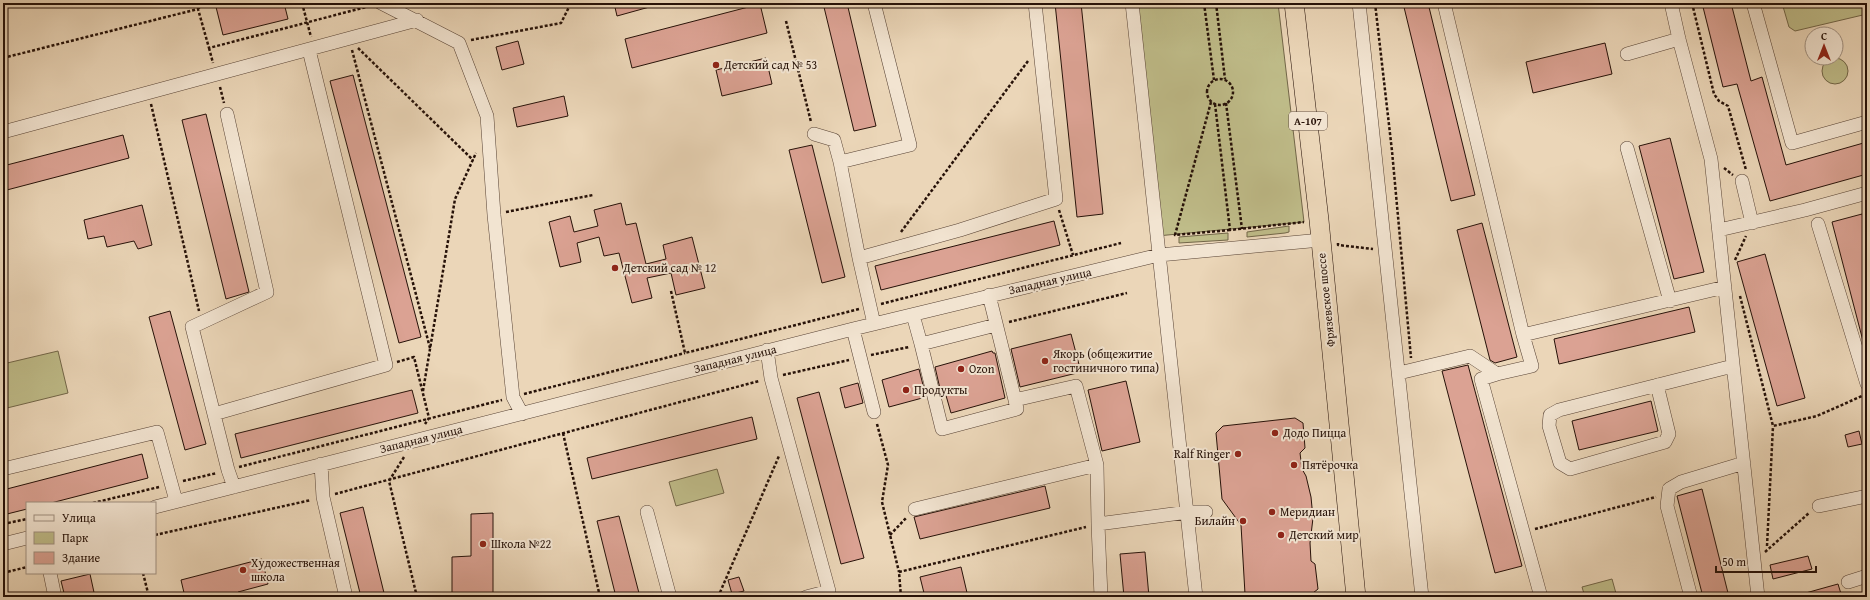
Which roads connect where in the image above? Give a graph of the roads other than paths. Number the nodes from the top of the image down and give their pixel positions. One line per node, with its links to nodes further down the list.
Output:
1 (382, 3): 10 (street)
2 (874, 3): 19 (street)
3 (1034, 3): 27 (street)
4 (1132, 3): 26 (street)
5 (1294, 3): 25 (highway, Фрязевское шоссе / А-107)
6 (1358, 3): 39 (street)
7 (1444, 3): 35 (street)
8 (1671, 3): 11 (street)
9 (1753, 3): 15 (street)
10 (417, 20): 12 (street); 46 (street)
11 (1679, 39): 13 (street); 24 (street)
12 (311, 49): 16 (street); 45 (street)
13 (1627, 54)
14 (227, 114): 45 (street)
15 (1867, 122)
16 (3, 132)
17 (814, 134): 19 (street)
18 (1627, 148): 30 (street)
19 (840, 162): 27 (street)
20 (1742, 181): 22 (street)
21 (1867, 193): 22 (street)
22 (1752, 223): 24 (street)
23 (1818, 224): 41 (street)
24 (1719, 230): 28 (street)
25 (1328, 239): 26 (street, Западная улица); 72 (highway, Фрязевское шоссе / А-107)
26 (1159, 255): 29 (street, Западная улица); 58 (street)
27 (859, 258): 32 (street)
28 (1725, 287): 30 (street); 38 (street)
29 (989, 295): 31 (street, Западная улица); 33 (street)
30 (1670, 300): 35 (street)
31 (913, 315): 32 (street, Западная улица); 36 (street)
32 (874, 324): 34 (street, Западная улица)
33 (996, 325): 36 (street); 43 (street)
34 (853, 329): 37 (street, Западная улица); 44 (street)
35 (1523, 335): 40 (street)
36 (921, 344): 43 (street)
37 (767, 350): 46 (street, Западная улица); 69 (street)
38 (1733, 366): 42 (street); 47 (street)
39 (1399, 373): 40 (street); 73 (street)
40 (1497, 374): 74 (street)
41 (1867, 384)
42 (1657, 385): 42 (street)
43 (1015, 400): 49 (street)
44 (874, 412)
45 (214, 414): 51 (street)
46 (522, 414): 48 (street, Западная улица)
47 (1744, 463): 75 (street); 76 (street)
48 (321, 464): 51 (street, Западная улица); 67 (street)
49 (1096, 465): 56 (street); 60 (street)
50 (3, 469): 53 (street)
51 (234, 487): 53 (street, Западная улица)
52 (1867, 496): 55 (street)
53 (176, 501): 54 (street, Западная улица)
54 (156, 506)
55 (1819, 506)
56 (915, 509)
57 (647, 512): 68 (street)
58 (1188, 512): 59 (street); 60 (street); 71 (street)
59 (1206, 512)
60 (1098, 524): 70 (street)
61 (26, 538): 62 (street)
62 (3, 544)
63 (50, 574): 66 (street)
64 (1867, 576): 65 (street)
65 (1848, 582)
66 (55, 597)
67 (346, 597)
68 (670, 597)
69 (806, 597)
70 (1101, 597)
71 (1196, 597)
72 (1356, 597)
73 (1422, 597)
74 (1541, 597)
75 (1691, 597)
76 (1758, 597)

